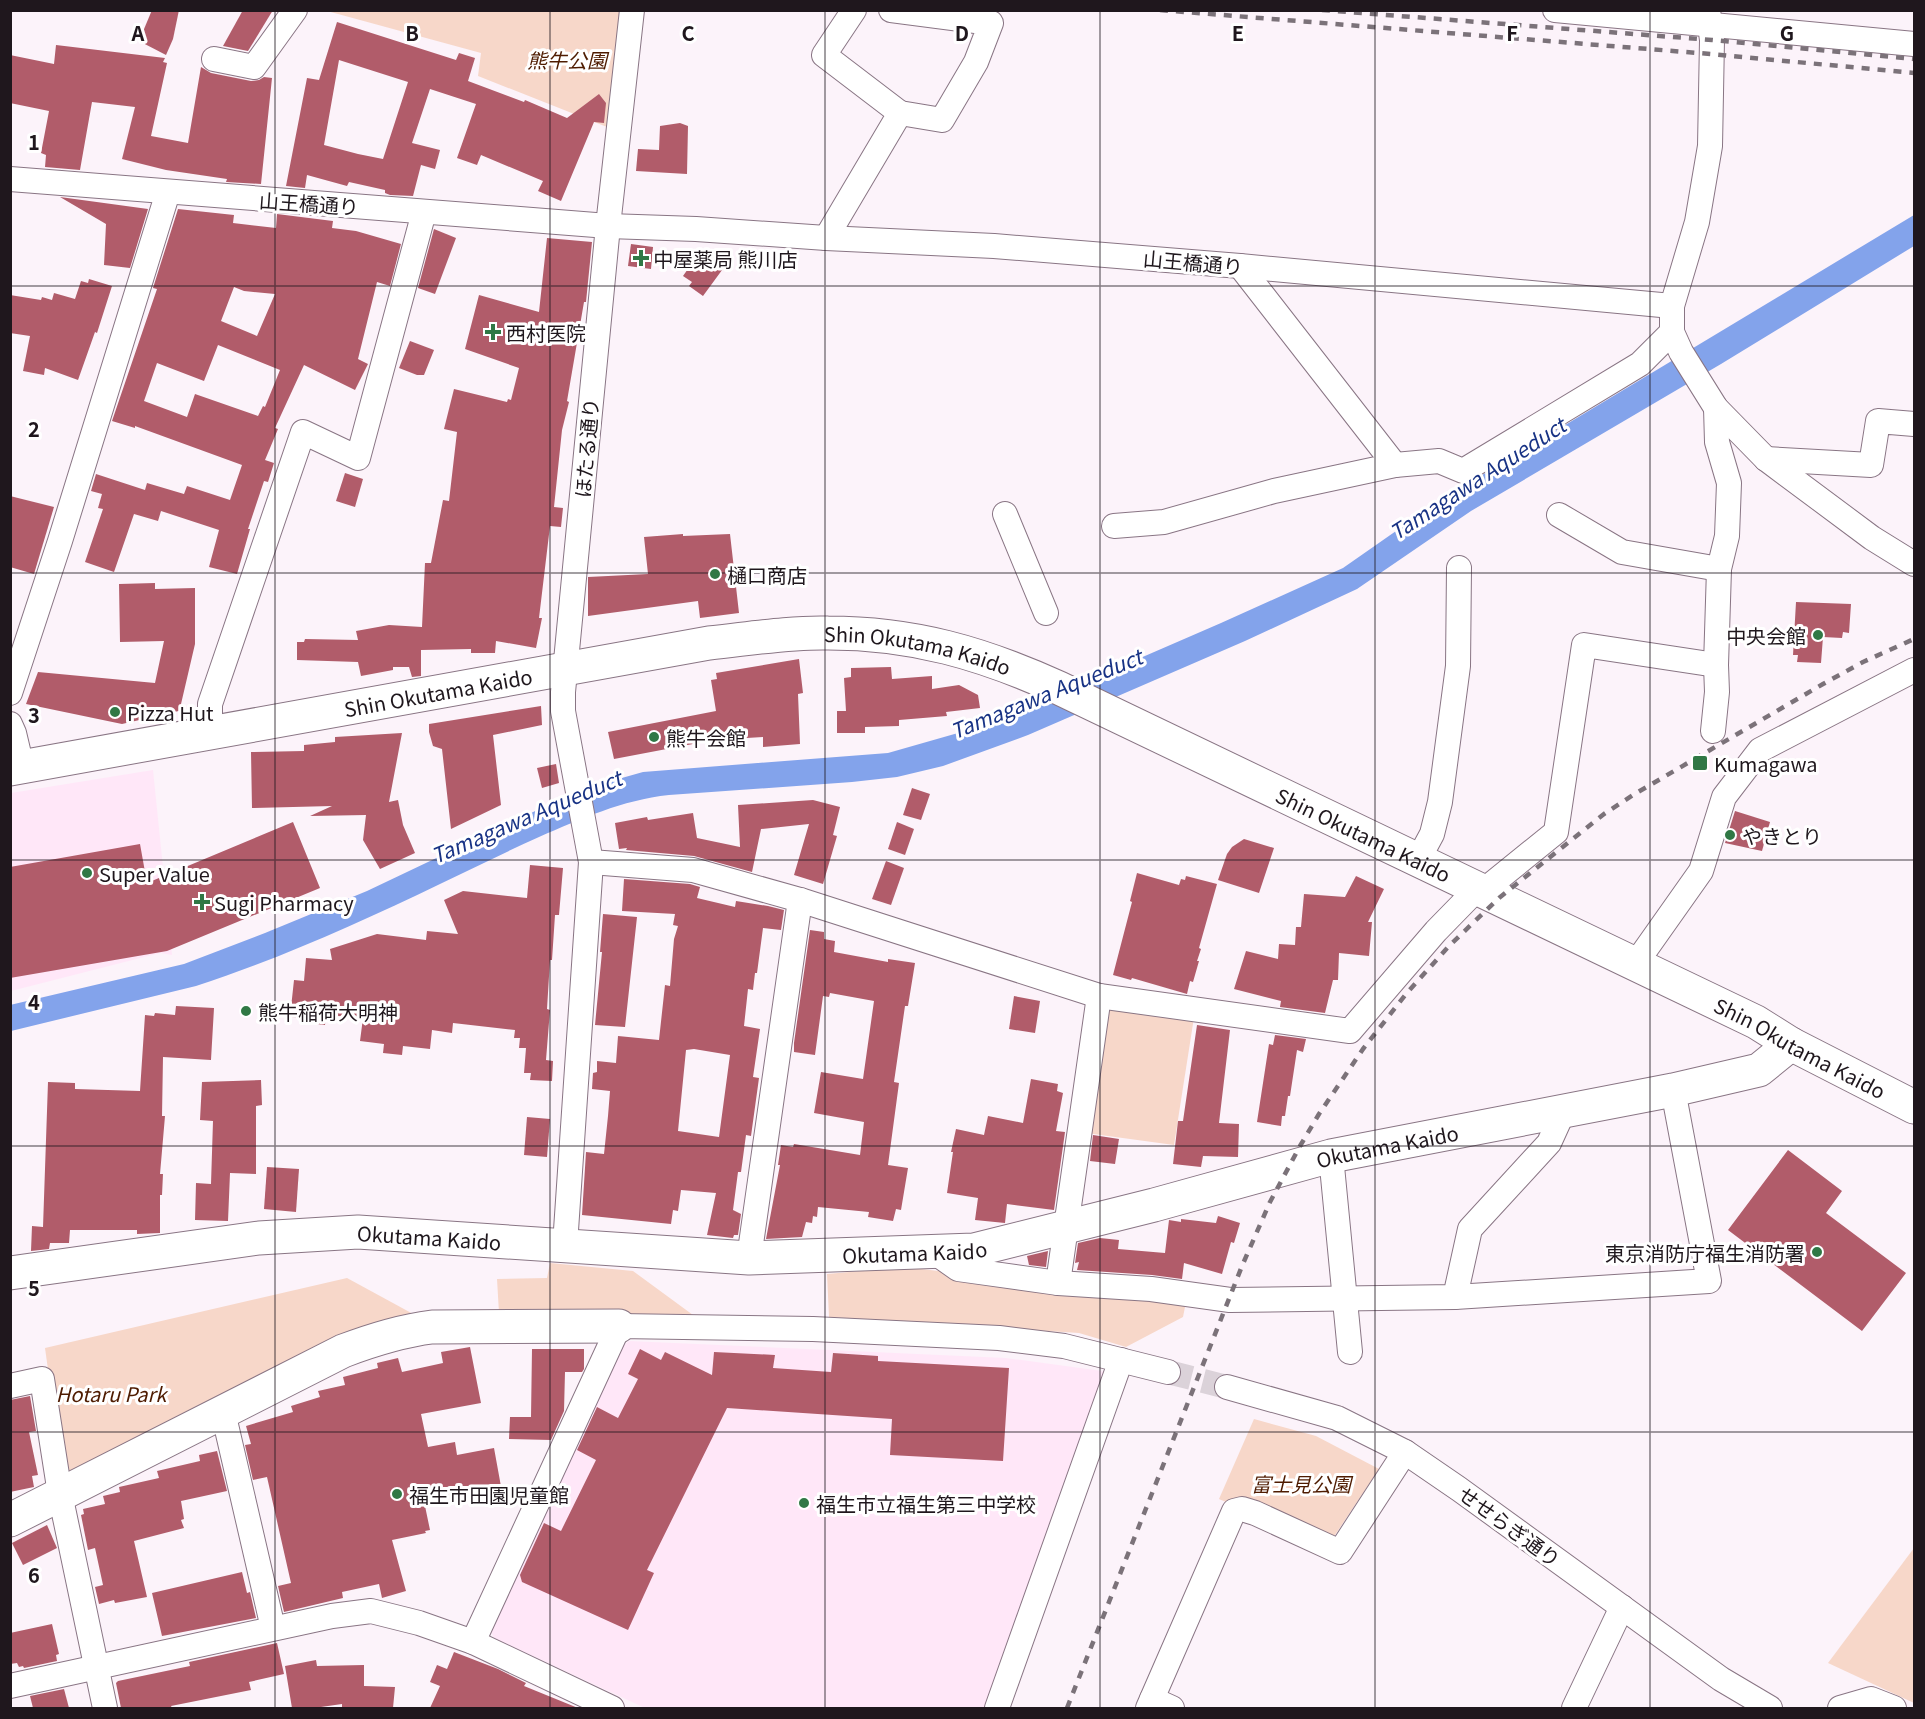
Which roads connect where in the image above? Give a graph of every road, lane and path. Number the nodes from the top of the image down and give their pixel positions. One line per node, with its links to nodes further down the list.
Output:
1 (295, 10): 8 (street)
2 (632, 10): 13 (street, ほたる通り)
3 (854, 10): 9 (street)
4 (891, 10): 9 (street)
5 (1556, 10): 6 (street)
6 (1709, 17): 7 (street); 16 (street)
7 (1914, 44)
8 (214, 59)
9 (900, 113): 14 (street)
10 (10, 179): 11 (street, 山王橋通り)
11 (168, 192): 12 (street, 山王橋通り); 32 (street)
12 (424, 212): 13 (street, 山王橋通り); 35 (street)
13 (608, 226): 14 (street, 山王橋通り); 30 (street, ほたる通り)
14 (826, 238): 15 (street, 山王橋通り)
15 (1240, 266): 16 (street, 山王橋通り); 21 (street)
16 (1672, 306): 17 (street)
17 (1677, 342): 18 (street); 21 (street)
18 (1710, 398): 20 (street); 27 (street)
19 (1914, 423): 20 (street)
20 (1766, 459): 25 (street)
21 (1395, 465): 24 (street)
22 (1005, 514): 28 (street)
23 (1559, 515): 27 (street)
24 (1114, 526)
25 (1914, 564)
26 (1459, 568): 37 (street)
27 (1719, 569): 29 (street)
28 (1046, 613)
29 (1716, 664): 34 (street); 39 (street)
30 (565, 670): 35 (main road, Shin Okutama Kaido); 37 (main road, Shin Okutama Kaido); 38 (street, ほたる通り)
31 (1914, 670): 41 (street)
32 (10, 693)
33 (10, 724): 36 (street)
34 (1713, 731)
35 (210, 732): 36 (main road, Shin Okutama Kaido)
36 (16, 768)
37 (1418, 860): 39 (main road, Shin Okutama Kaido)
38 (591, 862): 40 (street); 51 (street, ほたる通り)
39 (1480, 890): 41 (main road, Shin Okutama Kaido); 42 (street)
40 (800, 900): 42 (street); 53 (street)
41 (1636, 963): 43 (main road, Shin Okutama Kaido)
42 (1099, 996): 50 (street)
43 (1791, 1044): 44 (main road, Okutama Kaido); 45 (main road, Shin Okutama Kaido)
44 (1759, 1070): 45 (main road); 46 (main road, Okutama Kaido)
45 (1847, 1074): 47 (main road, Shin Okutama Kaido)
46 (1673, 1090): 48 (main road, Okutama Kaido); 56 (street)
47 (1914, 1107)
48 (1564, 1110): 49 (main road, Okutama Kaido); 56 (street)
49 (1330, 1156): 50 (main road, Okutama Kaido); 57 (street)
50 (1066, 1225): 52 (main road, Okutama Kaido); 55 (street)
51 (565, 1245): 53 (main road, Okutama Kaido); 54 (main road, Okutama Kaido)
52 (934, 1252): 53 (main road, Okutama Kaido); 55 (street)
53 (749, 1258)
54 (10, 1274)
55 (1058, 1283): 57 (street)
56 (1455, 1297): 57 (street)
57 (1344, 1299): 59 (street)
58 (620, 1326): 60 (street); 64 (main road); 70 (street)
59 (1350, 1352)
60 (1121, 1360): 61 (street); 76 (street)
61 (1168, 1372)
62 (10, 1386): 66 (street)
63 (1227, 1387): 65 (street, せせらぎ通り)
64 (223, 1412): 66 (main road); 69 (street)
65 (1405, 1452): 68 (street, せせらぎ通り); 73 (street)
66 (60, 1494): 67 (main road); 71 (street)
67 (10, 1520)
68 (1622, 1607): 77 (street); 78 (street, せせらぎ通り)
69 (273, 1628): 70 (street); 71 (street)
70 (473, 1642): 75 (street)
71 (96, 1667): 72 (street); 74 (street)
72 (10, 1686)
73 (1157, 1705)
74 (105, 1708)
75 (612, 1708)
76 (997, 1708)
77 (1574, 1708)
78 (1770, 1708)
79 (1840, 1708): 80 (street)
80 (1894, 1708)

